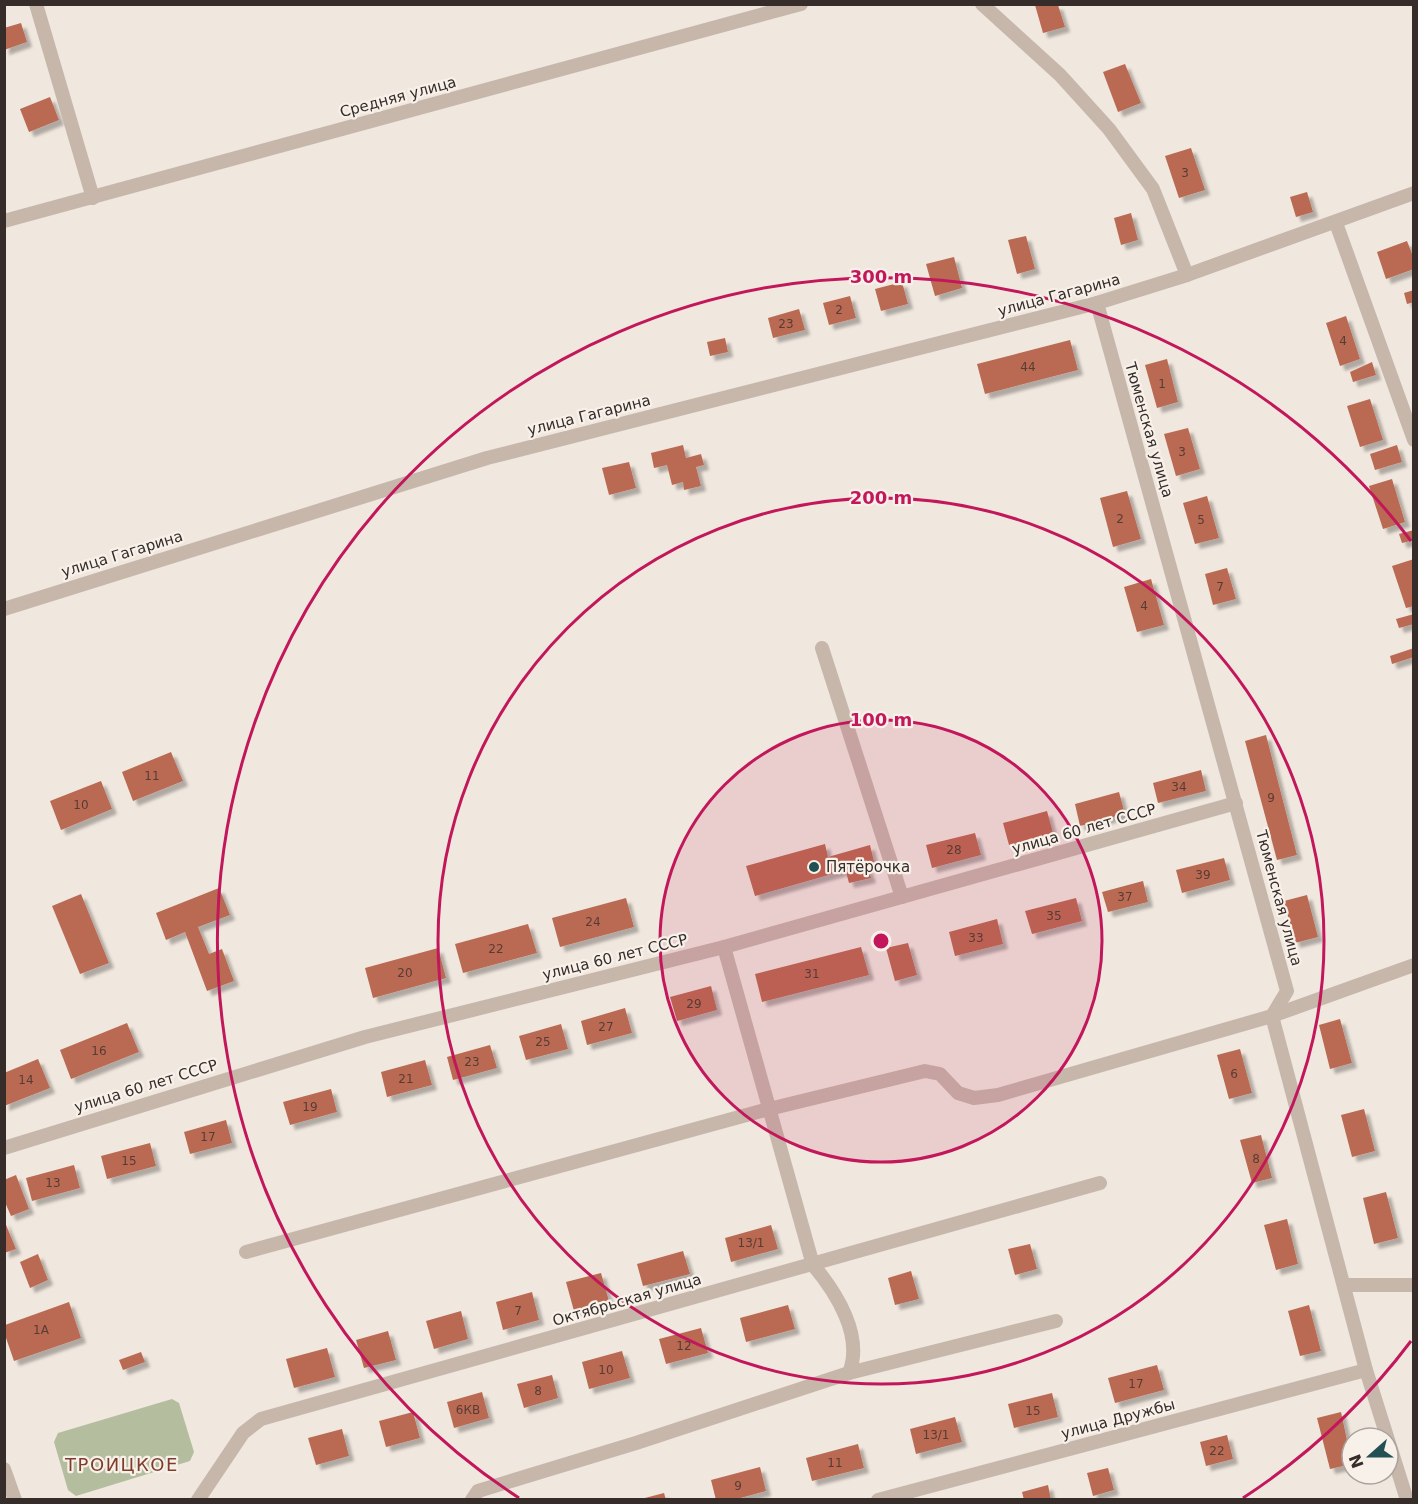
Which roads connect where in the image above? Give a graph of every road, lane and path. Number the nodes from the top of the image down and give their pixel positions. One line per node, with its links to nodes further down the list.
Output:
1 (36, 4): 5 (street)
2 (801, 4): 5 (street, Средняя улица)
3 (982, 4): 8 (street)
4 (1413, 193): 7 (street)
5 (93, 198): 6 (street, Средняя улица)
6 (4, 221)
7 (1336, 223): 8 (street, улица Гагарина); 10 (street)
8 (1187, 275): 9 (street, улица Гагарина)
9 (1097, 303): 11 (street, улица Гагарина); 13 (street, Тюменская улица)
10 (1413, 440)
11 (4, 609)
12 (822, 648): 14 (street)
13 (1236, 803): 14 (street, улица 60 лет СССР); 17 (street, Тюменская улица)
14 (902, 897): 15 (street, улица 60 лет СССР)
15 (724, 947): 18 (street); 19 (street, улица 60 лет СССР)
16 (1413, 965): 17 (street)
17 (1272, 1016): 18 (street); 23 (street)
18 (769, 1109): 21 (street); 22 (street)
19 (4, 1148)
20 (1100, 1183): 22 (street, Октябрьская улица)
21 (246, 1252)
22 (813, 1265): 27 (street); 31 (street, Октябрьская улица)
23 (1344, 1285): 24 (street); 26 (street)
24 (1413, 1285)
25 (1056, 1320): 27 (street)
26 (1366, 1370): 29 (street, улица Дружбы); 34 (street)
27 (849, 1373): 32 (street)
28 (4, 1469): 30 (street)
29 (898, 1497): 33 (street, улица Дружбы)
30 (15, 1500)
31 (198, 1500)
32 (472, 1500)
33 (878, 1500)
34 (1407, 1500)

